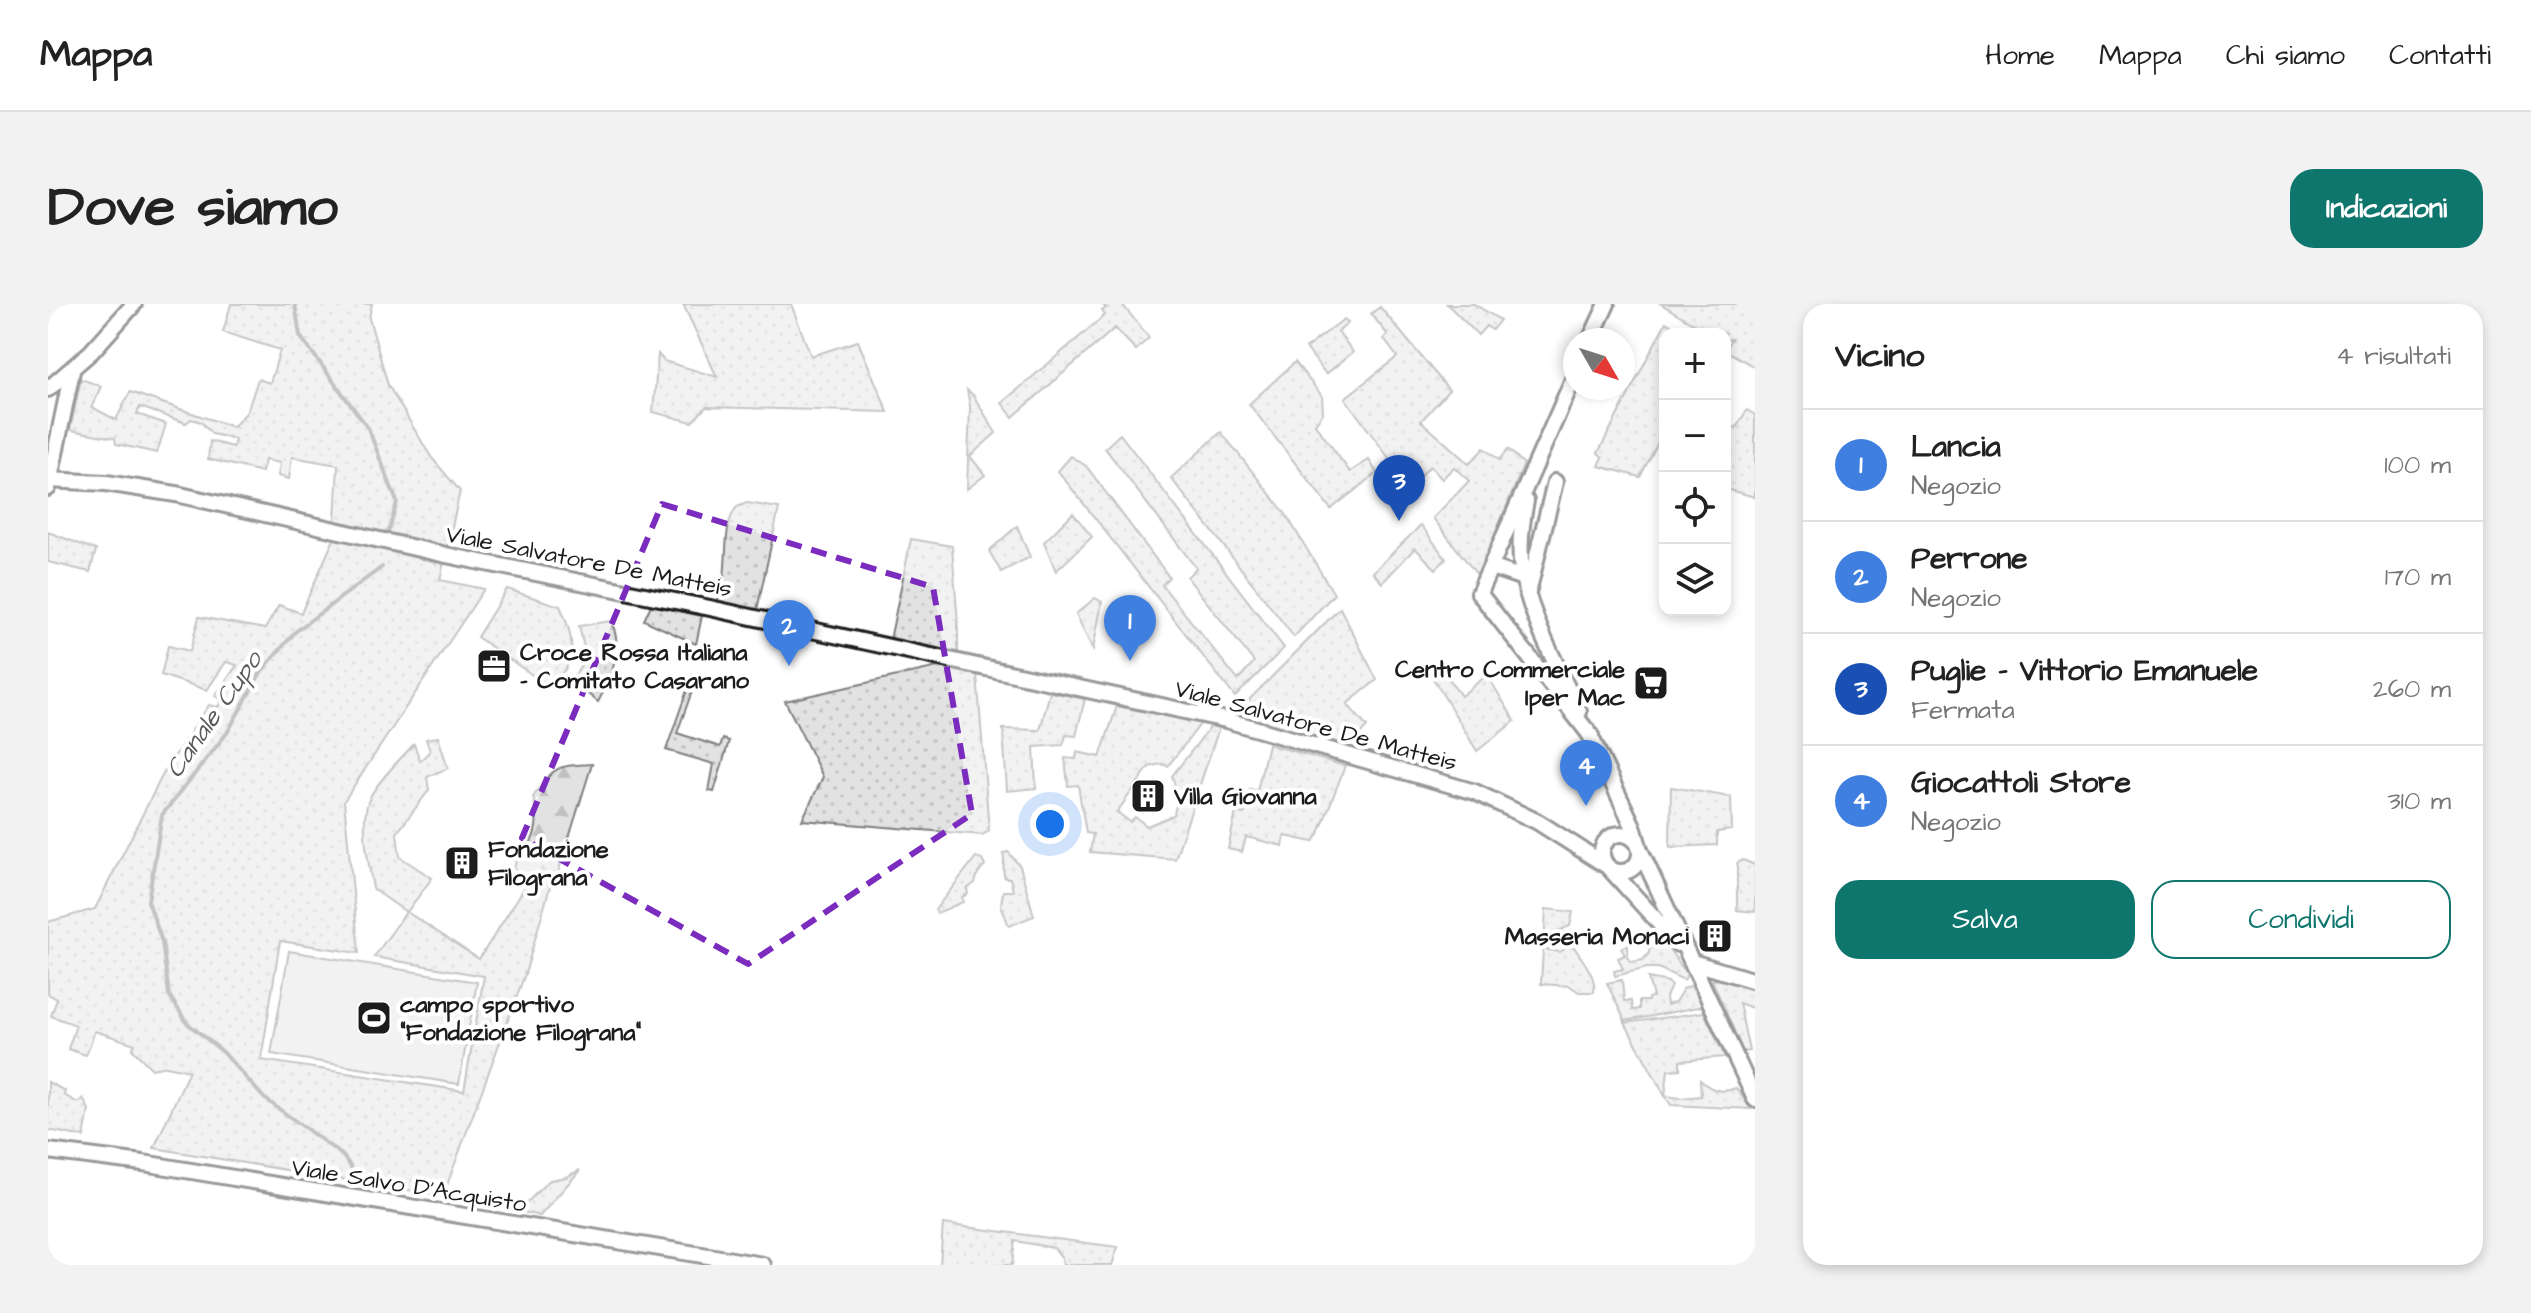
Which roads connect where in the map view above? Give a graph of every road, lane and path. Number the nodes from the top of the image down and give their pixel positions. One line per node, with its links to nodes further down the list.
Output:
1 (134, 304): 4 (street)
2 (1607, 304): 3 (street)
3 (1596, 328)
4 (72, 371): 5 (street); 8 (street)
5 (48, 389)
6 (1564, 400): 7 (street)
7 (1534, 465): 10 (street); 11 (street)
8 (49, 482): 17 (street, Viale Salvatore De Matteis)
9 (1555, 482): 11 (street)
10 (1491, 567): 11 (street); 13 (street)
11 (1525, 586): 12 (street)
12 (1544, 637): 13 (street); 14 (street)
13 (1523, 651): 14 (street)
14 (1591, 736): 15 (street)
15 (1621, 799): 16 (street); 18 (street)
16 (1609, 837): 17 (street); 18 (street); 19 (street)
17 (1575, 845): 19 (street, Viale Salvatore De Matteis)
18 (1639, 847): 19 (street); 20 (street)
19 (1606, 866): 21 (street, Viale Salvatore De Matteis)
20 (1664, 902): 21 (street); 22 (street)
21 (1650, 912): 22 (street, Viale Salvatore De Matteis)
22 (1691, 959): 23 (street); 24 (street)
23 (1755, 981)
24 (1755, 1099)
25 (48, 1151): 26 (street, Viale Salvo D'Acquisto)
26 (763, 1265)

